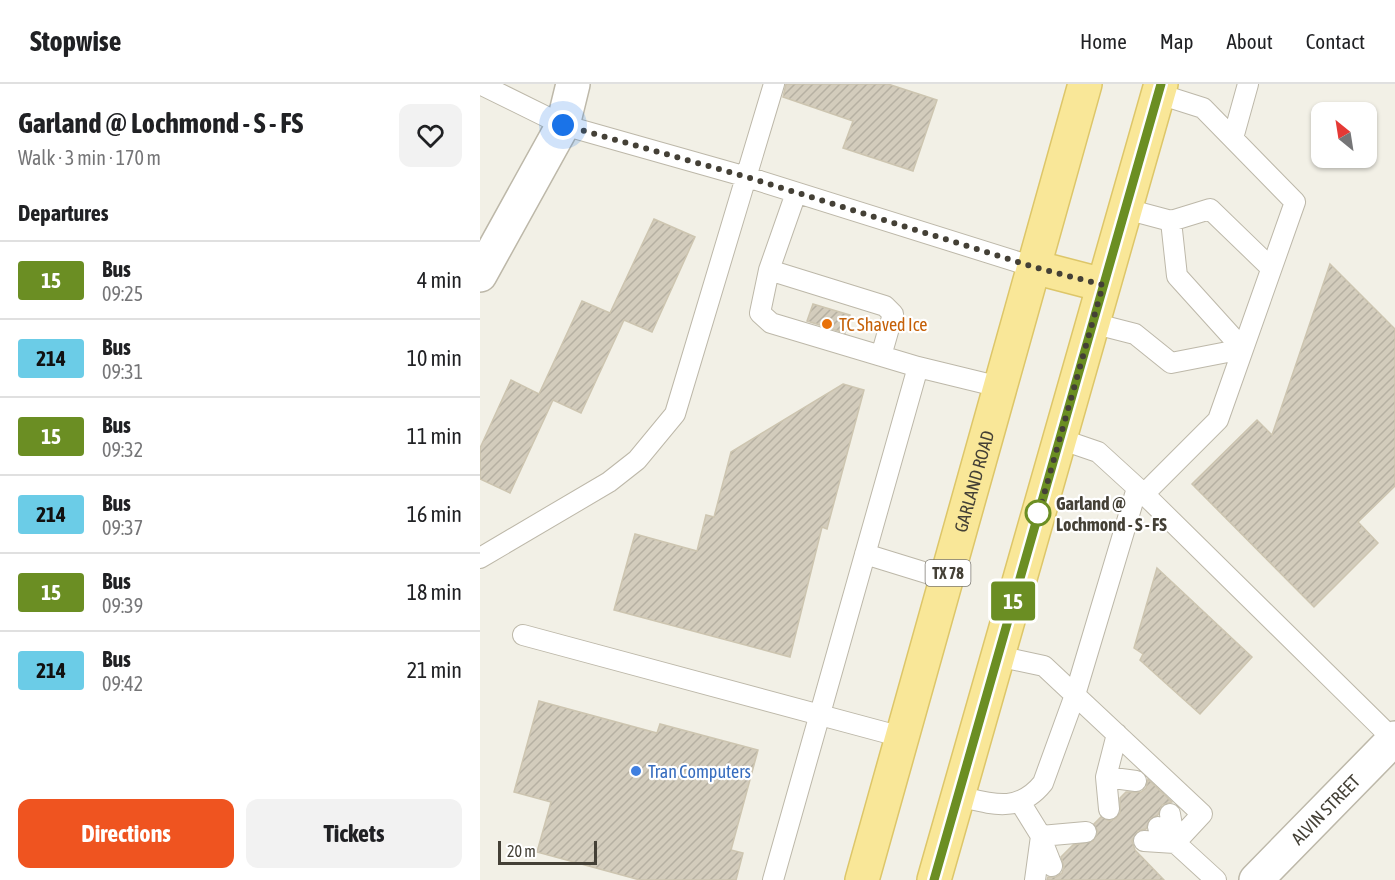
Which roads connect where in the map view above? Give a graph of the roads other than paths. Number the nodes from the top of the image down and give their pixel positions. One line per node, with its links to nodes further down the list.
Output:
1 (480, 84): 7 (lane)
2 (573, 84): 7 (street)
3 (774, 84): 9 (lane)
4 (1085, 84): 13 (main road, GARLAND ROAD / TX 78)
5 (1248, 84): 8 (lane)
6 (1160, 89): 8 (lane); 11 (main road)
7 (563, 125): 9 (lane); 16 (street)
8 (1233, 138): 14 (lane)
9 (747, 177): 10 (lane); 26 (lane)
10 (796, 193): 13 (lane); 15 (lane)
11 (1125, 209): 12 (lane); 17 (main road)
12 (1171, 221): 14 (lane); 19 (lane)
13 (1034, 267): 17 (main road); 22 (main road, GARLAND ROAD / TX 78)
14 (1270, 268): 19 (lane)
15 (769, 270): 20 (lane); 20 (lane)
16 (480, 275)
17 (1103, 285): 18 (main road)
18 (1092, 323): 19 (lane); 23 (main road)
19 (1243, 349): 24 (lane)
20 (881, 356): 21 (lane)
21 (918, 367): 22 (lane); 25 (lane)
22 (1000, 387): 27 (main road, GARLAND ROAD / TX 78)
23 (1060, 439): 24 (lane); 29 (main road)
24 (1141, 491): 30 (lane); 34 (lane)
25 (864, 554): 27 (lane); 31 (lane)
26 (480, 558)
27 (946, 579): 33 (main road, GARLAND ROAD / TX 78)
28 (523, 635): 31 (lane)
29 (997, 656): 30 (lane); 37 (main road)
30 (1075, 695): 32 (lane); 38 (lane)
31 (820, 714): 33 (lane); 46 (lane)
32 (1117, 734): 35 (lane); 44 (lane)
33 (902, 737): 47 (main road, GARLAND ROAD / TX 78)
34 (1391, 749): 51 (street, ALVIN STREET)
35 (1106, 777): 36 (lane); 39 (lane)
36 (1130, 788)
37 (958, 796): 38 (lane); 48 (main road)
38 (1020, 802): 41 (lane)
39 (1109, 809)
40 (1164, 821): 44 (lane)
41 (1041, 836): 42 (lane); 45 (lane); 49 (lane)
42 (1080, 839)
43 (1144, 841): 44 (lane)
44 (1175, 843): 50 (lane)
45 (1052, 866)
46 (773, 880)
47 (862, 880)
48 (934, 880)
49 (1035, 880)
50 (1216, 880)
51 (1256, 880)

